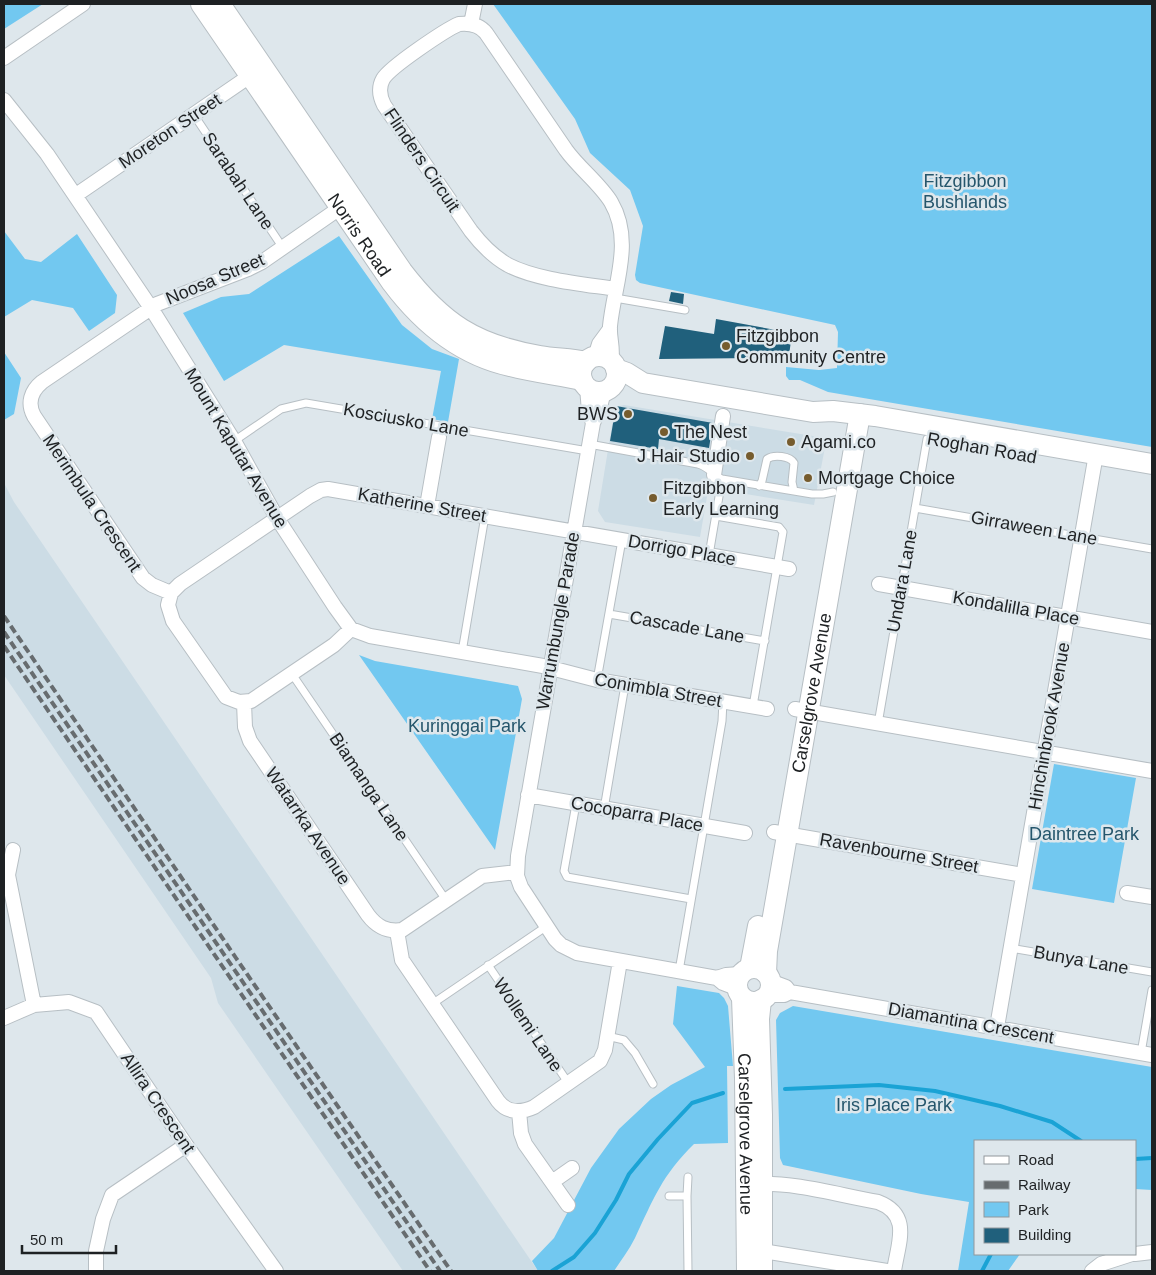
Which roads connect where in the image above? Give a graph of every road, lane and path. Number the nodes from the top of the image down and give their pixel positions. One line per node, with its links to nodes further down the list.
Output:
1 (83, 4): 6 (street)
2 (201, 4): 7 (main road, Norris Road)
3 (220, 4): 7 (main road, Norris Road)
4 (475, 4): 5 (street)
5 (471, 24): 13 (street); 13 (street, Flinders Circuit)
6 (4, 58)
7 (256, 71): 9 (street, Moreton Street); 11 (main road, Norris Road)
8 (4, 100): 10 (street, Mount Kaputar Avenue)
9 (194, 115): 10 (street, Moreton Street); 12 (lane, Sarabah Lane)
10 (76, 194): 14 (street, Mount Kaputar Avenue)
11 (347, 203): 12 (street, Noosa Street); 16 (main road, Norris Road)
12 (283, 248): 14 (street, Noosa Street)
13 (616, 294): 15 (lane); 16 (street)
14 (151, 308): 21 (street, Mount Kaputar Avenue); 43 (street, Merimbula Crescent)
15 (685, 310)
16 (599, 374): 18 (main road, Roghan Road); 22 (street, Warrumbungle Parade)
17 (723, 416): 25 (street)
18 (852, 419): 20 (main road, Roghan Road); 23 (main road, Roghan Road); 29 (main road, Carselgrove Avenue); 57 (main road, Carselgrove Avenue)
19 (440, 432): 21 (lane, Kosciusko Lane); 22 (lane, Kosciusko Lane); 30 (street)
20 (927, 438): 23 (main road, Roghan Road); 31 (lane, Undara Lane)
21 (234, 441): 34 (street, Mount Kaputar Avenue)
22 (588, 447): 25 (lane, Kosciusko Lane); 35 (street, Warrumbungle Parade)
23 (1095, 461): 24 (main road, Roghan Road); 26 (main road, Roghan Road); 36 (street, Hinchinbrook Avenue)
24 (1152, 464)
25 (718, 477): 27 (lane); 33 (lane)
26 (1152, 477)
27 (759, 486): 28 (lane); 28 (lane)
28 (794, 491): 29 (lane)
29 (833, 492): 57 (main road, Carselgrove Avenue)
30 (427, 506): 32 (street, Katherine Street); 34 (street, Katherine Street)
31 (915, 508): 36 (lane, Girraween Lane); 42 (lane, Undara Lane)
32 (485, 516): 35 (street, Katherine Street); 49 (lane)
33 (716, 516): 39 (lane); 40 (lane)
34 (277, 518): 43 (street, Katherine Street); 46 (street, Mount Kaputar Avenue)
35 (574, 531): 37 (street, Dorrigo Place); 50 (street, Warrumbungle Parade)
36 (1082, 537): 38 (lane, Girraween Lane); 45 (street, Hinchinbrook Avenue)
37 (622, 540): 39 (street, Dorrigo Place); 44 (lane)
38 (1152, 549)
39 (709, 555): 40 (street, Dorrigo Place)
40 (784, 568): 48 (lane)
41 (879, 584): 42 (street, Kondalilla Place)
42 (901, 588): 45 (street, Kondalilla Place); 58 (lane, Undara Lane)
43 (171, 593): 55 (street)
44 (609, 614): 48 (lane, Cascade Lane); 52 (lane)
45 (1068, 617): 47 (street, Kondalilla Place); 59 (street, Hinchinbrook Avenue)
46 (351, 629): 49 (street); 51 (street)
47 (1152, 632)
48 (765, 641): 56 (lane)
49 (462, 652): 50 (street)
50 (551, 668): 52 (street, Conimbla Street); 61 (street, Warrumbungle Parade)
51 (292, 674): 55 (street); 73 (lane, Biamanga Lane)
52 (597, 680): 53 (street, Conimbla Street)
53 (625, 685): 54 (street, Conimbla Street); 63 (lane)
54 (723, 701): 56 (street, Conimbla Street); 64 (lane)
55 (244, 703): 75 (street, Watarrka Avenue)
56 (760, 708)
57 (802, 711): 58 (street); 65 (main road, Carselgrove Avenue)
58 (878, 724): 59 (street)
59 (1045, 752): 60 (street); 69 (street, Hinchinbrook Avenue)
60 (1152, 771)
61 (528, 795): 62 (street, Cocoparra Place); 68 (street, Warrumbungle Parade)
62 (576, 804): 63 (street, Cocoparra Place); 72 (lane)
63 (604, 809): 64 (street, Cocoparra Place)
64 (704, 826): 66 (street, Cocoparra Place); 72 (lane)
65 (781, 833): 69 (street, Ravenbourne Street); 81 (main road, Carselgrove Avenue)
66 (745, 834)
67 (13, 850): 84 (street)
68 (517, 872): 73 (street); 74 (street, Warrumbungle Parade)
69 (1023, 875): 76 (street, Hinchinbrook Avenue)
70 (1127, 893): 71 (street)
71 (1152, 897)
72 (691, 899): 79 (lane)
73 (446, 900): 75 (street)
74 (546, 926): 77 (street, Warrumbungle Parade); 78 (lane)
75 (397, 930): 83 (street)
76 (1010, 948): 80 (lane, Bunya Lane); 86 (street, Hinchinbrook Avenue)
77 (620, 961): 79 (street, Warrumbungle Parade); 87 (street)
78 (488, 965): 83 (lane); 89 (lane, Wollemi Lane)
79 (679, 971): 81 (street, Warrumbungle Parade)
80 (1152, 972)
81 (754, 985): 86 (street, Diamantina Crescent); 96 (main road, Carselgrove Avenue)
82 (1152, 990): 88 (lane)
83 (432, 1004): 91 (street)
84 (34, 1006): 85 (street, Allira Crescent); 92 (street, Allira Crescent)
85 (4, 1018)
86 (996, 1027): 88 (street, Diamantina Crescent)
87 (608, 1036): 89 (street); 90 (lane)
88 (1147, 1054)
89 (569, 1084): 91 (street)
90 (653, 1084)
91 (520, 1111): 95 (street)
92 (186, 1145): 104 (street); 105 (street, Allira Crescent)
93 (572, 1168): 95 (street)
94 (688, 1178): 98 (lane)
95 (552, 1182): 99 (street)
96 (754, 1184): 100 (main road, Carselgrove Avenue); 107 (main road, Carselgrove Avenue); 110 (street)
97 (669, 1196): 98 (lane)
98 (687, 1196): 106 (lane)
99 (568, 1205)
100 (762, 1250): 108 (main road, Carselgrove Avenue); 109 (street)
101 (1152, 1252): 102 (street)
102 (1136, 1254)
103 (1131, 1255): 111 (street)
104 (96, 1271)
105 (276, 1271)
106 (688, 1271)
107 (747, 1271)
108 (762, 1271)
109 (887, 1271)
110 (894, 1271)
111 (1092, 1271)

